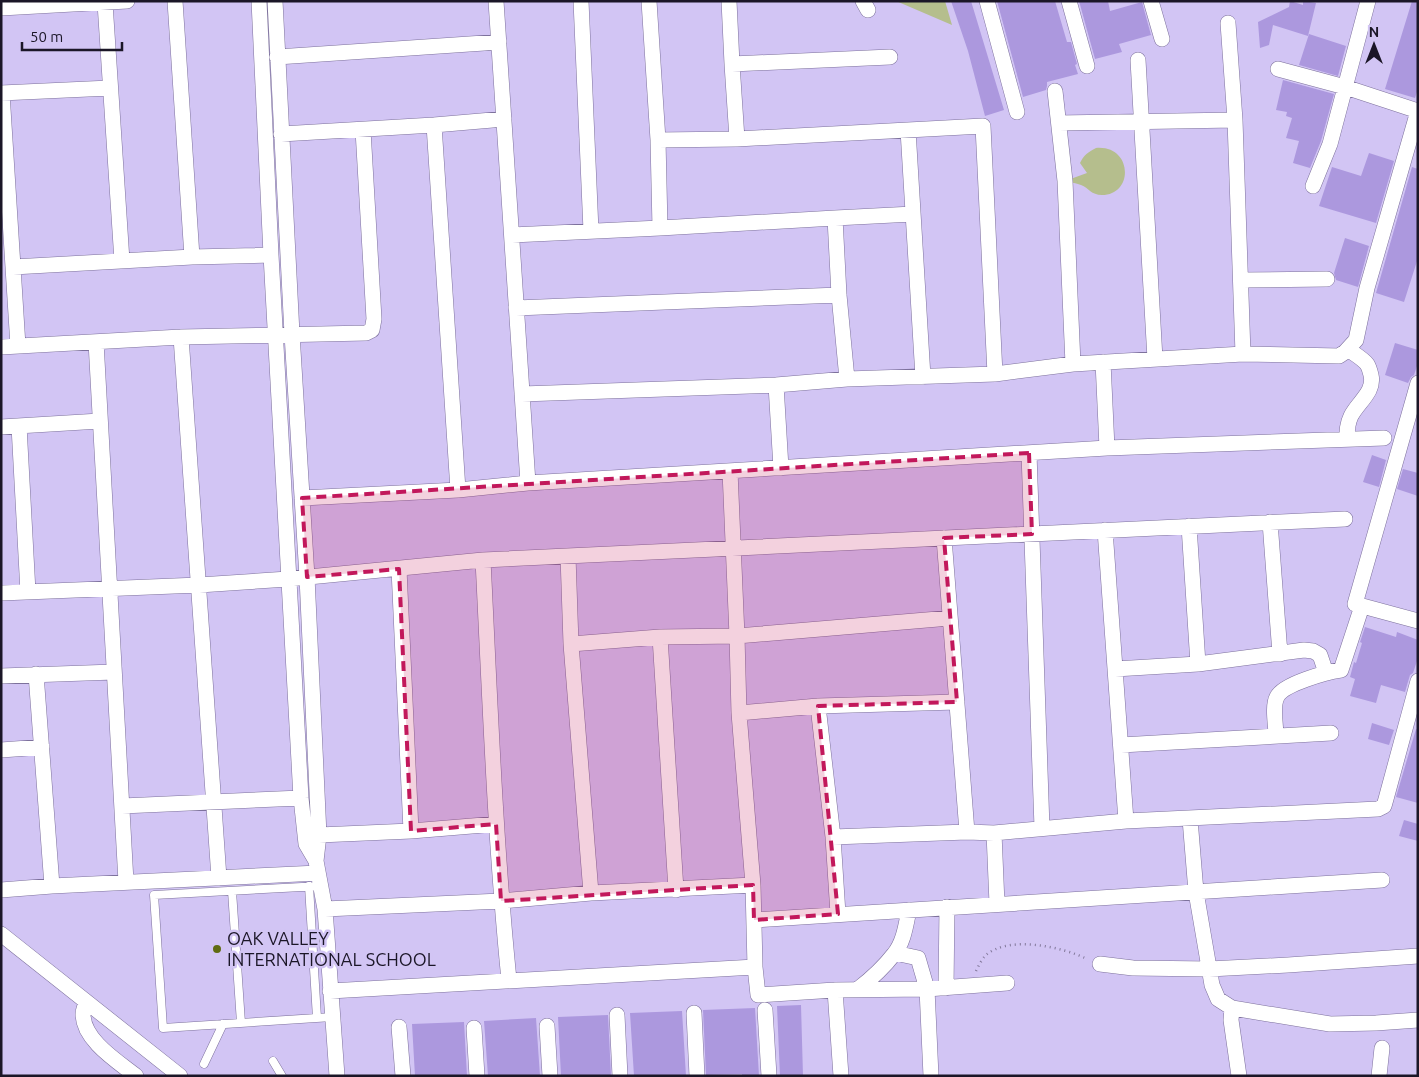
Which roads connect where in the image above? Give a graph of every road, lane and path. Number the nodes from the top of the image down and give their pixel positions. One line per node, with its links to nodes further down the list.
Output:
1 (128, 1): 13 (street)
2 (175, 1): 47 (street)
3 (259, 1): 46 (street)
4 (275, 1): 18 (street)
5 (496, 1): 17 (street)
6 (581, 1): 44 (street)
7 (649, 1): 39 (street)
8 (729, 1): 21 (street)
9 (987, 1): 29 (street)
10 (1069, 1): 22 (street)
11 (1152, 1): 16 (street)
12 (1368, 1): 24 (street)
13 (105, 3): 14 (street); 25 (street)
14 (1, 8)
15 (1228, 23): 31 (street)
16 (1162, 39)
17 (499, 42): 18 (street); 30 (street)
18 (277, 57): 37 (street)
19 (890, 57): 21 (street)
20 (1138, 60): 32 (street)
21 (732, 64): 38 (street)
22 (1088, 66)
23 (1278, 69): 24 (street)
24 (1345, 87): 28 (street); 40 (street)
25 (110, 88): 27 (street); 48 (street)
26 (1055, 91): 33 (street)
27 (2, 93): 49 (street)
28 (1418, 111): 60 (street)
29 (1017, 112)
30 (504, 119): 34 (street); 45 (street)
31 (1235, 120): 32 (street); 51 (street)
32 (1142, 121): 33 (street); 62 (street)
33 (1059, 123): 64 (street)
34 (434, 126): 35 (street); 81 (street)
35 (363, 130): 37 (street); 54 (street)
36 (908, 130): 38 (street); 41 (street); 65 (street)
37 (281, 134): 54 (street)
38 (737, 139): 39 (street)
39 (658, 140): 43 (street)
40 (1313, 186)
41 (913, 214): 42 (street); 66 (street)
42 (835, 218): 43 (street); 52 (street)
43 (660, 228): 44 (street)
44 (591, 232): 45 (street)
45 (512, 235): 53 (street)
46 (271, 255): 47 (street); 55 (street)
47 (192, 257): 48 (street)
48 (122, 261): 49 (street)
49 (13, 267): 58 (street)
50 (1327, 279): 51 (street)
51 (1241, 280): 61 (street)
52 (839, 296): 53 (street); 67 (street)
53 (516, 308): 70 (street)
54 (292, 334): 55 (street); 82 (street)
55 (276, 335): 56 (street); 94 (street)
56 (181, 337): 57 (street); 95 (street)
57 (96, 342): 58 (street); 71 (street)
58 (18, 346): 59 (street)
59 (1, 347)
60 (1348, 349): 61 (street); 75 (street)
61 (1243, 354): 62 (street)
62 (1156, 359): 63 (street)
63 (1103, 362): 64 (street); 76 (street)
64 (1073, 364): 65 (street)
65 (995, 374): 66 (street)
66 (923, 377): 67 (street)
67 (847, 379): 68 (street)
68 (776, 385): 70 (street); 78 (street)
69 (1417, 391): 99 (street)
70 (522, 394): 80 (street)
71 (100, 421): 72 (street); 96 (street)
72 (19, 426): 73 (street); 97 (street)
73 (1, 427)
74 (1384, 438): 75 (street)
75 (1347, 439): 76 (street)
76 (1107, 448): 77 (street)
77 (1029, 453): 78 (street); 87 (street)
78 (781, 468): 79 (street)
79 (730, 471): 80 (street); 89 (street)
80 (528, 483): 81 (street)
81 (458, 490): 82 (street)
82 (302, 498): 93 (street)
83 (1344, 519): 84 (street)
84 (1270, 522): 85 (street); 105 (street)
85 (1189, 526): 86 (street); 106 (street)
86 (1105, 530): 87 (street); 107 (street)
87 (1032, 534): 88 (street); 127 (street)
88 (944, 538): 89 (street); 100 (street)
89 (732, 548): 90 (street); 102 (street)
90 (568, 556): 91 (street); 104 (street)
91 (483, 560): 92 (street); 126 (street)
92 (399, 569): 93 (street); 128 (street)
93 (307, 577): 94 (street); 131 (street)
94 (288, 579): 95 (street); 121 (street)
95 (198, 585): 96 (street); 122 (street)
96 (110, 588): 97 (street); 108 (street)
97 (28, 592): 98 (street)
98 (1, 593)
99 (1362, 606): 101 (street); 109 (street)
100 (950, 618): 102 (street); 113 (street)
101 (1418, 621)
102 (737, 636): 103 (street); 115 (street)
103 (660, 637): 104 (street); 140 (street)
104 (571, 644): 143 (street)
105 (1280, 654): 106 (street); 109 (street)
106 (1198, 664): 107 (street)
107 (1115, 669): 118 (street)
108 (114, 672): 110 (street); 123 (street)
109 (1326, 673): 117 (street)
110 (36, 674): 111 (street); 119 (street)
111 (1, 676)
112 (1418, 681): 124 (street)
113 (956, 702): 114 (street); 129 (street)
114 (818, 706): 115 (street); 132 (street)
115 (739, 713): 137 (street)
116 (1331, 733): 117 (street)
117 (1276, 736): 118 (street)
118 (1121, 745): 125 (street)
119 (42, 747): 120 (street); 138 (street)
120 (1, 750)
121 (301, 798): 122 (street); 133 (street)
122 (214, 801): 123 (street); 134 (street)
123 (122, 806): 136 (street)
124 (1190, 819): 125 (street); 142 (street)
125 (1126, 821): 127 (street)
126 (496, 824): 128 (street); 144 (street)
127 (1042, 828): 130 (street)
128 (411, 830): 131 (street)
129 (967, 832): 130 (street); 132 (street)
130 (994, 832): 145 (street)
131 (319, 835): 133 (street)
132 (833, 837): 149 (street)
133 (316, 877): 134 (street); 141 (lane); 147 (street); 170 (lane)
134 (219, 878): 136 (street)
135 (1382, 880): 142 (street)
136 (126, 882): 138 (street)
137 (753, 885): 140 (street); 150 (street)
138 (52, 886): 139 (street)
139 (1, 890)
140 (676, 890): 143 (street)
141 (232, 891): 172 (lane); 173 (lane)
142 (1196, 892): 145 (street); 156 (street)
143 (591, 893): 144 (street)
144 (501, 900): 147 (street); 157 (street)
145 (997, 904): 146 (street)
146 (947, 907): 148 (street); 160 (street)
147 (325, 909): 164 (street)
148 (909, 910): 149 (street); 152 (street)
149 (838, 914): 150 (street)
150 (754, 920): 155 (street)
151 (1, 934): 165 (street)
152 (895, 953): 161 (street); 162 (street)
153 (1418, 956): 156 (street)
154 (1100, 964): 156 (street); 159 (path)
155 (755, 967): 157 (street); 163 (street)
156 (1209, 969): 166 (street)
157 (509, 980): 164 (street)
158 (1007, 983): 159 (street)
159 (972, 986): 160 (street)
160 (946, 988): 162 (street)
161 (858, 989): 162 (street); 163 (street)
162 (927, 989): 191 (street)
163 (835, 990): 190 (street)
164 (330, 991): 170 (street)
165 (86, 1002): 180 (street); 181 (street)
166 (1232, 1008): 171 (street); 192 (street)
167 (765, 1010): 189 (street)
168 (694, 1013): 188 (street)
169 (617, 1015): 187 (street)
170 (325, 1018): 172 (lane); 183 (street)
171 (1418, 1020)
172 (241, 1023): 173 (lane)
173 (223, 1024): 179 (lane)
174 (547, 1026): 186 (street)
175 (399, 1027): 184 (street)
176 (474, 1028): 185 (street)
177 (1382, 1048): 193 (street)
178 (273, 1061): 182 (lane)
179 (204, 1064)
180 (136, 1076)
181 (180, 1076)
182 (282, 1076)
183 (337, 1076)
184 (403, 1076)
185 (477, 1076)
186 (550, 1076)
187 (620, 1076)
188 (697, 1076)
189 (768, 1076)
190 (841, 1076)
191 (931, 1076)
192 (1239, 1076)
193 (1379, 1076)

